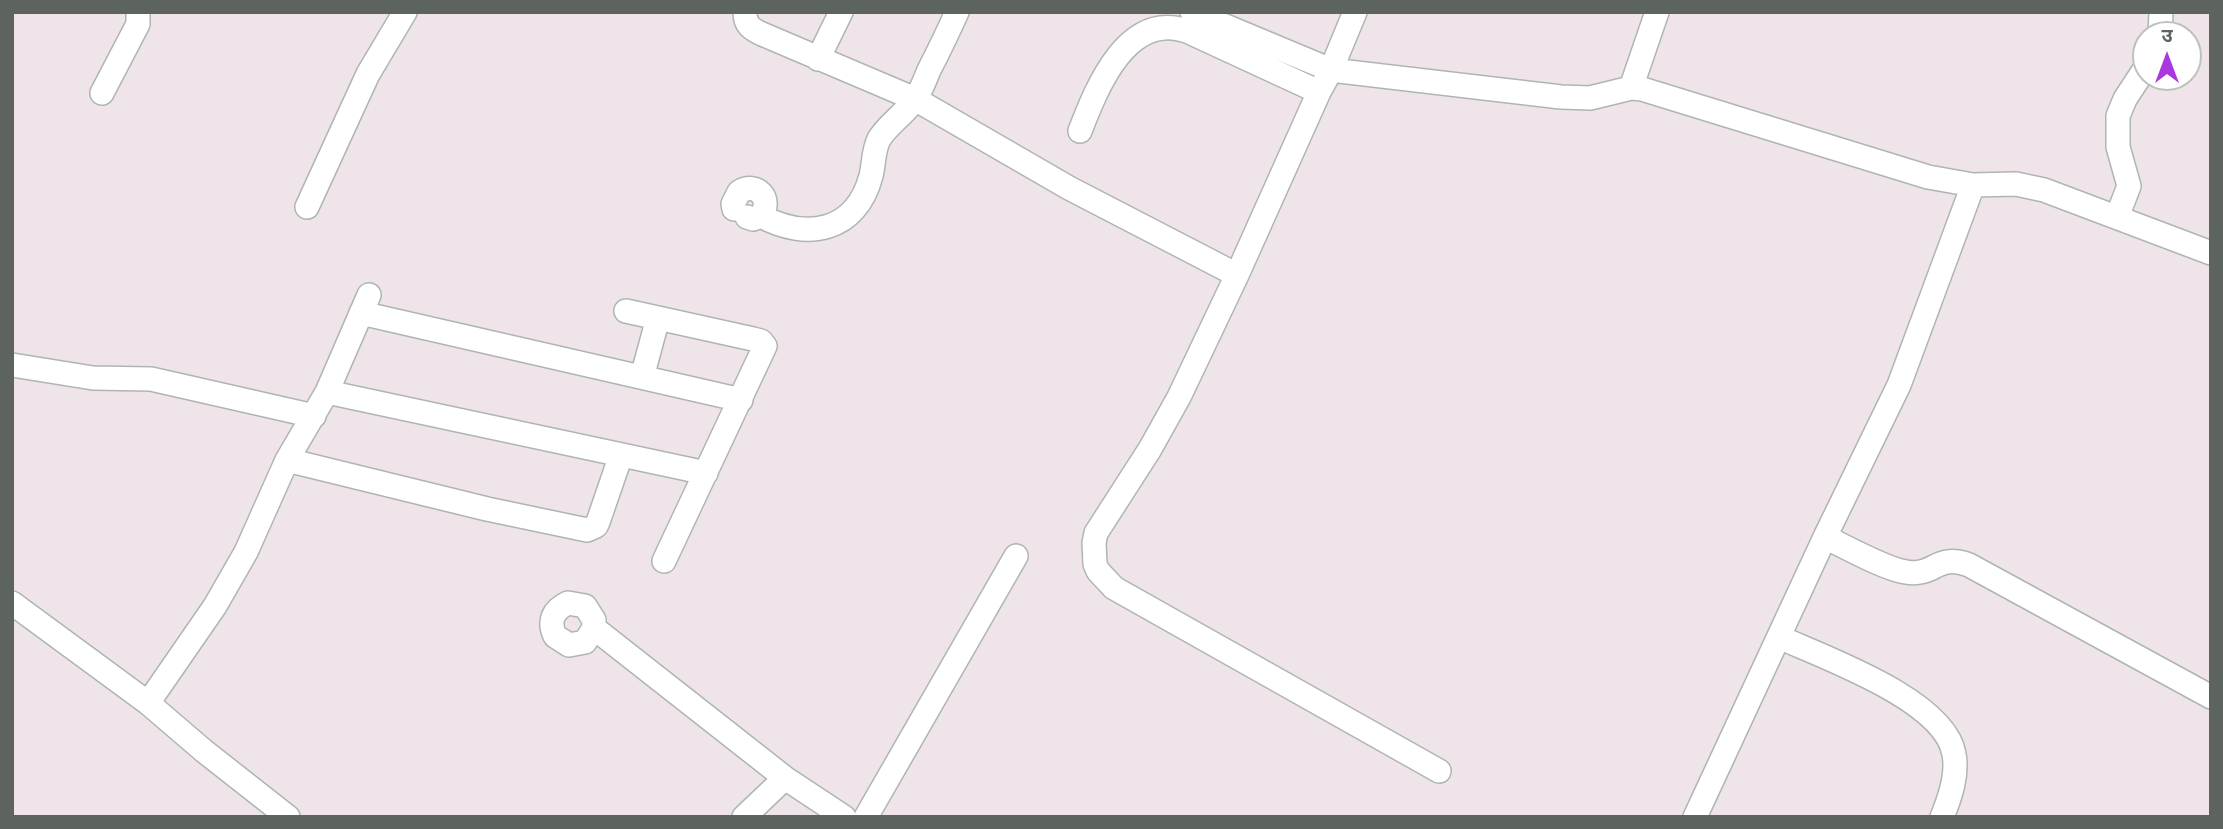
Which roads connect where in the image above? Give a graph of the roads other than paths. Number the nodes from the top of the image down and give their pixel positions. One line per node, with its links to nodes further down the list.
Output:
1 (138, 12): 14 (street)
2 (405, 12): 18 (street)
3 (746, 12): 9 (street)
4 (841, 12): 9 (street)
5 (957, 12): 15 (street)
6 (1192, 12): 10 (street)
7 (1355, 12): 10 (street)
8 (1657, 12): 12 (street)
9 (818, 59): 15 (street)
10 (1331, 70): 12 (street); 13 (street)
11 (2132, 86): 20 (street)
12 (1631, 88): 17 (street)
13 (1319, 92): 16 (street); 22 (street)
14 (102, 93)
15 (915, 99): 19 (street); 22 (street)
16 (1080, 131)
17 (1973, 185): 20 (street); 33 (street)
18 (307, 207)
19 (747, 214)
20 (2117, 217): 21 (street)
21 (2211, 253)
22 (1237, 275): 41 (street)
23 (626, 311): 24 (street)
24 (658, 318): 26 (street); 28 (street)
25 (12, 365): 29 (street)
26 (642, 377): 27 (street); 28 (street)
27 (327, 392): 29 (street); 30 (street)
28 (741, 400): 32 (street)
29 (314, 416): 31 (street)
30 (621, 455): 31 (street); 32 (street)
31 (287, 460): 40 (street)
32 (706, 473): 35 (street)
33 (1825, 537): 38 (street); 39 (street)
34 (1016, 556): 46 (street)
35 (664, 561)
36 (12, 603): 40 (street)
37 (594, 628): 42 (street)
38 (1779, 636): 47 (street); 48 (street)
39 (2211, 698)
40 (148, 703): 43 (street)
41 (1439, 771)
42 (785, 778): 44 (street); 45 (street)
43 (288, 817)
44 (744, 817)
45 (844, 817)
46 (866, 817)
47 (1695, 817)
48 (1942, 817)

